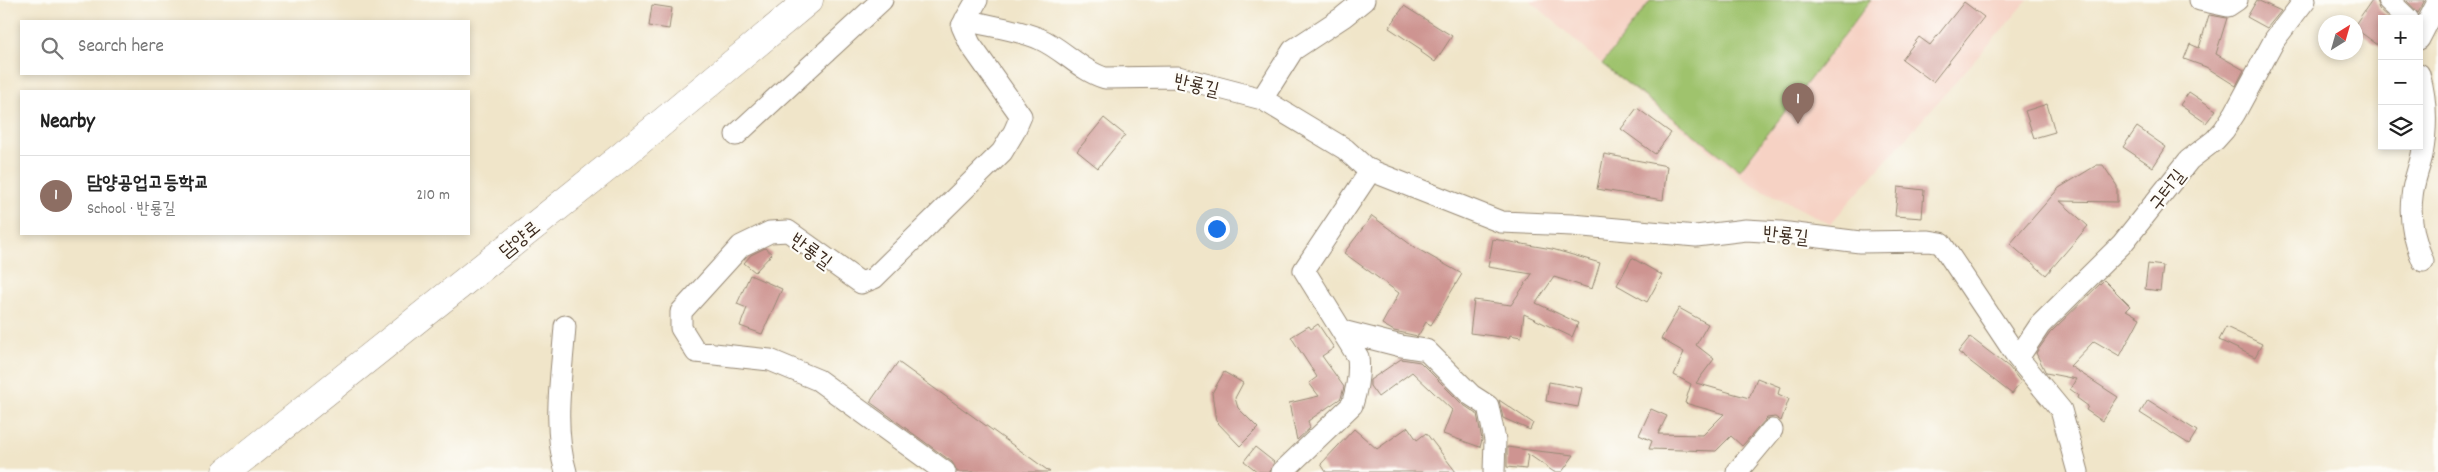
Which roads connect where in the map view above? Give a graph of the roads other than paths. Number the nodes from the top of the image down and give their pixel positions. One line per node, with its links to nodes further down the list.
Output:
1 (809, 0): 22 (main road, 담양로)
2 (882, 0): 15 (street)
3 (977, 0): 11 (street)
4 (1364, 0): 14 (street)
5 (2200, 0): 6 (street)
6 (2237, 0)
7 (2388, 0): 10 (street)
8 (2438, 2): 12 (street)
9 (2296, 3): 20 (street, 구터길)
10 (2402, 15)
11 (965, 20): 14 (street, 반룡길); 24 (street, 반룡길)
12 (2423, 23)
13 (2423, 95): 17 (street)
14 (1262, 99): 16 (street, 반룡길)
15 (736, 135)
16 (1371, 170): 19 (street); 20 (street, 반룡길)
17 (2423, 261)
18 (565, 326): 23 (street)
19 (1342, 331): 25 (street); 26 (street)
20 (2018, 358): 28 (street, 반룡길)
21 (1772, 430): 27 (street)
22 (226, 472)
23 (566, 472)
24 (945, 472)
25 (1282, 472)
26 (1494, 472)
27 (1737, 472)
28 (2078, 472)

